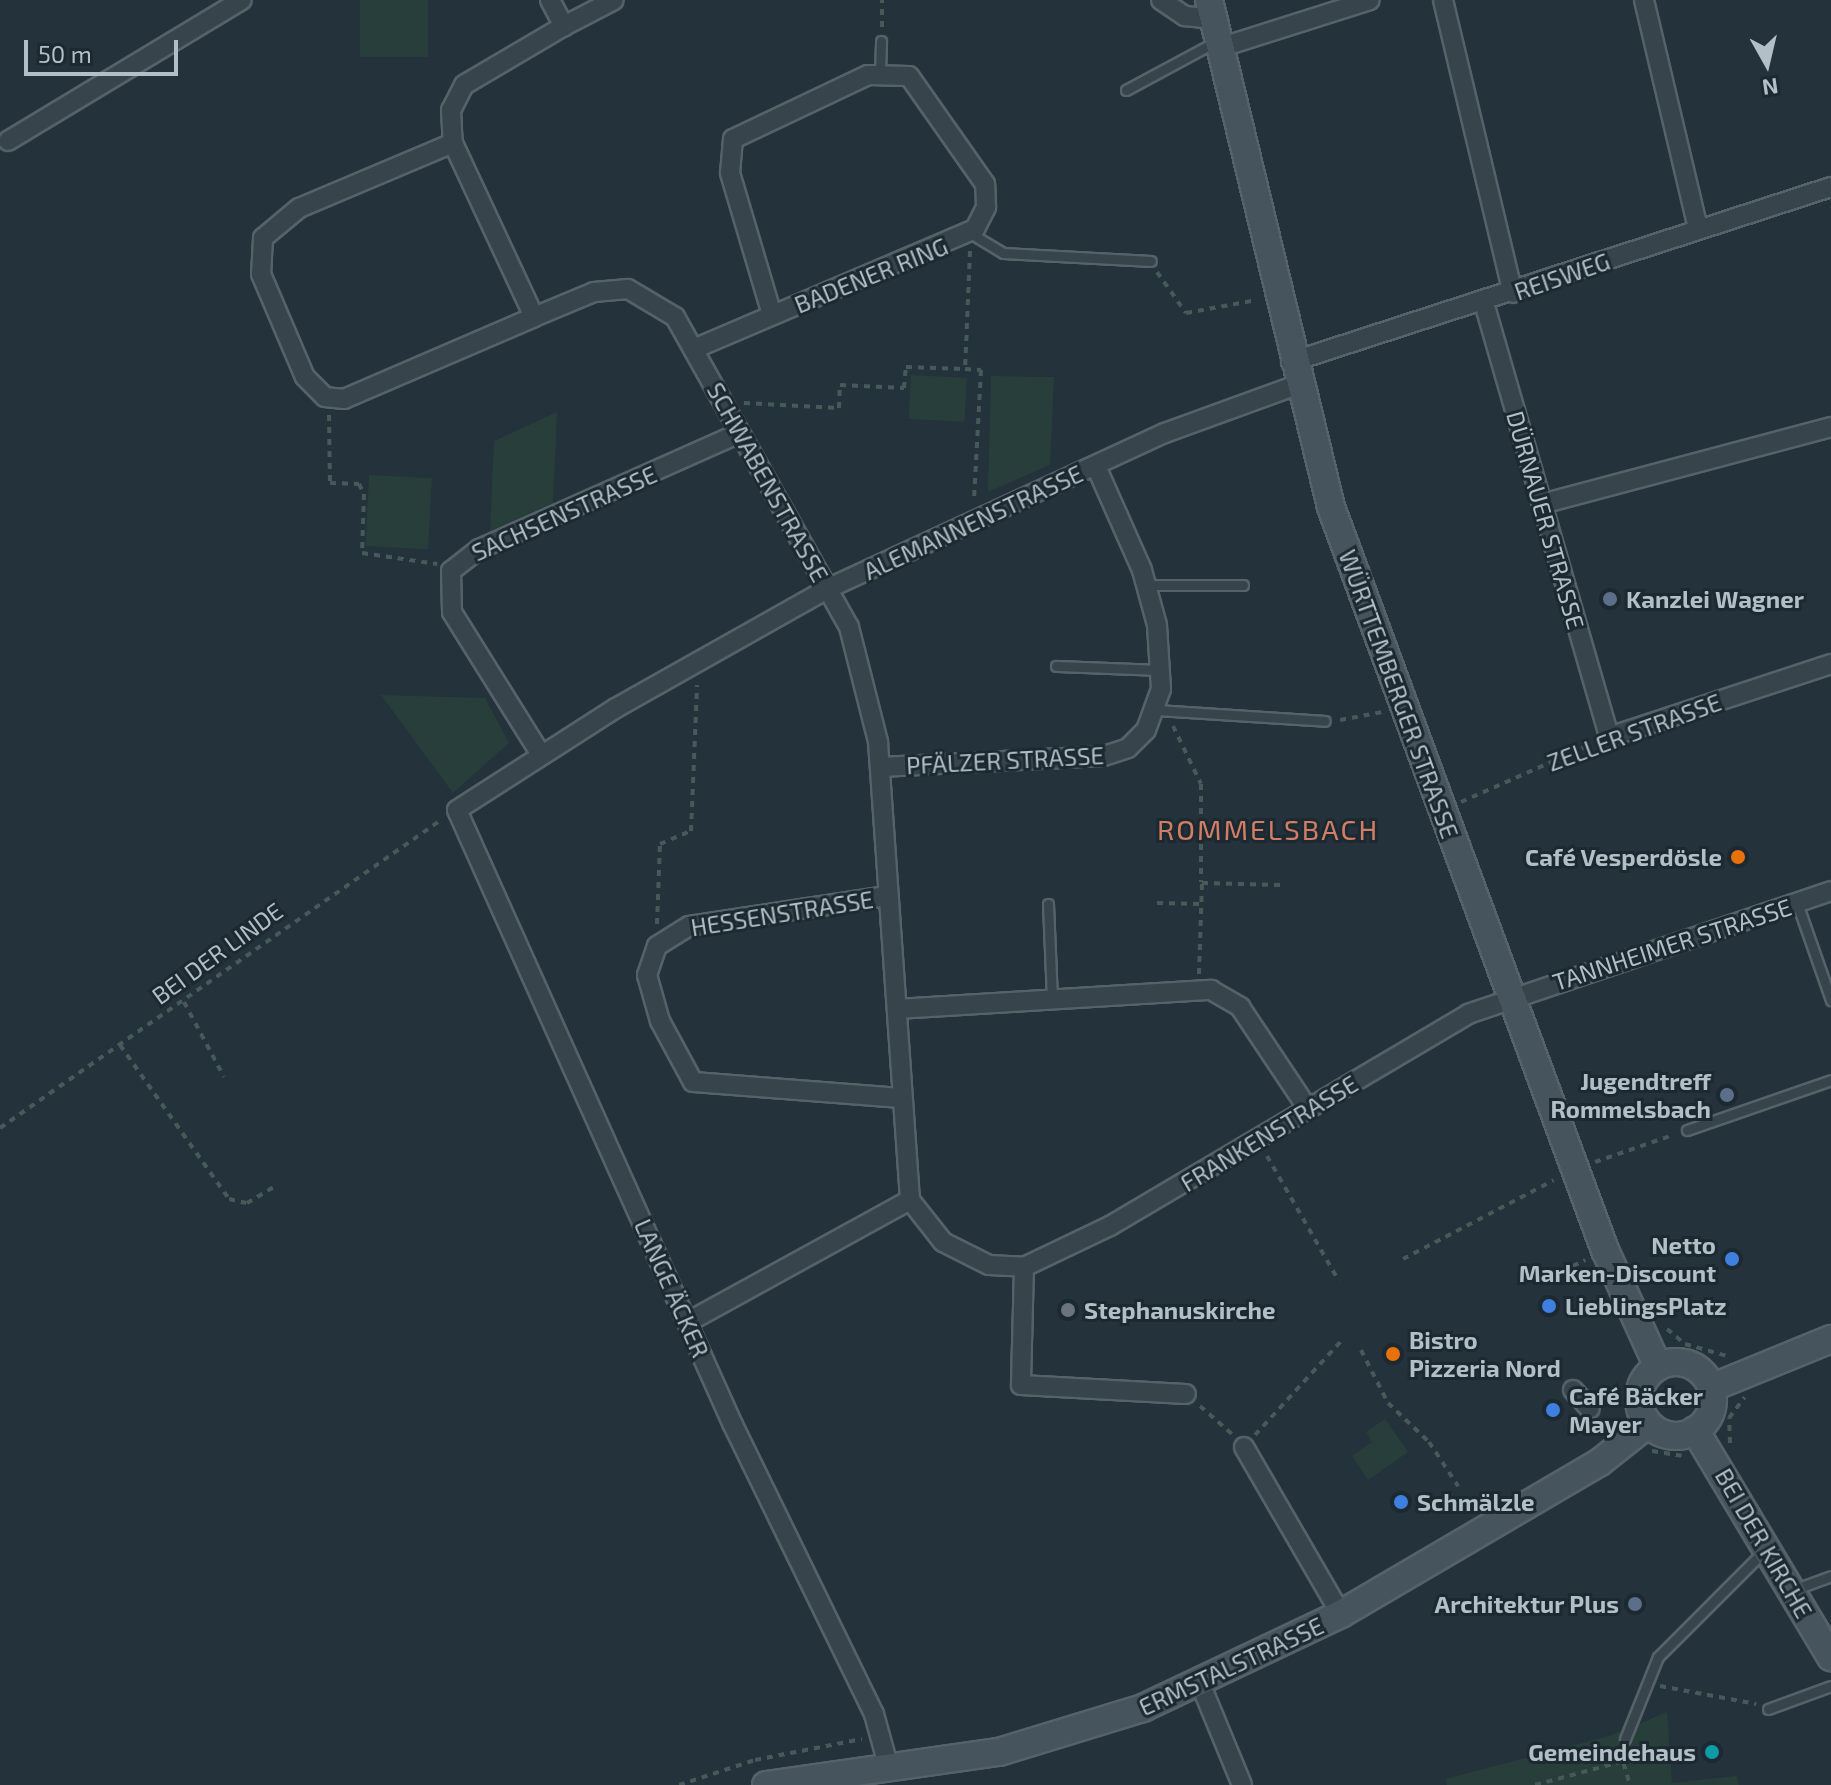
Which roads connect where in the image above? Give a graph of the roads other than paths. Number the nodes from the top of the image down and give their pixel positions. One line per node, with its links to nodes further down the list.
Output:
1 (242, 0): 8 (street)
2 (550, 0): 9 (street)
3 (614, 0): 9 (street)
4 (1161, 0): 10 (street)
5 (1370, 0): 10 (street)
6 (1443, 0): 20 (street)
7 (1644, 0): 17 (street)
8 (215, 7): 14 (street)
9 (564, 26): 15 (street)
10 (1215, 27): 13 (lane); 25 (main road, WÜRTTEMBERGER STRASSE)
11 (881, 41): 12 (lane)
12 (880, 72): 18 (street, BADENER RING); 22 (street, BADENER RING)
13 (1126, 90)
14 (8, 141)
15 (453, 143): 23 (street); 23 (street, SCHWABENSTRASSE)
16 (1831, 187): 17 (street, REISWEG)
17 (1698, 228): 20 (street, REISWEG)
18 (970, 233): 19 (lane, BADENER RING); 22 (street, BADENER RING)
19 (1151, 261)
20 (1513, 293): 21 (street, REISWEG)
21 (1484, 303): 25 (street, REISWEG); 29 (street, DÜRNAUER STRASSE)
22 (772, 315): 24 (street, BADENER RING)
23 (534, 317): 24 (street, SCHWABENSTRASSE)
24 (696, 348): 27 (street, SCHWABENSTRASSE)
25 (1294, 374): 28 (street, ALEMANNENSTRASSE); 47 (main road, WÜRTTEMBERGER STRASSE)
26 (1831, 427): 29 (street)
27 (739, 433): 32 (street, SCHWABENSTRASSE); 39 (street, SACHSENSTRASSE)
28 (1096, 466): 30 (street, PFÄLZER STRASSE); 32 (street, ALEMANNENSTRASSE)
29 (1542, 504): 38 (street, DÜRNAUER STRASSE)
30 (1148, 585): 31 (lane); 35 (street, PFÄLZER STRASSE)
31 (1243, 585)
32 (827, 589): 39 (street, ALEMANNENSTRASSE); 40 (street, SCHWABENSTRASSE)
33 (1831, 664): 38 (street, ZELLER STRASSE)
34 (1056, 666): 35 (lane)
35 (1162, 670): 36 (street, PFÄLZER STRASSE)
36 (1165, 711): 37 (lane); 40 (street, PFÄLZER STRASSE)
37 (1325, 721)
38 (1609, 737)
39 (540, 753): 41 (street, ALEMANNENSTRASSE)
40 (880, 767): 43 (street, SCHWABENSTRASSE)
41 (457, 810): 56 (street, LANGE ÄCKER)
42 (1831, 891): 44 (street, TANNHEIMER STRASSE)
43 (887, 896): 49 (street, SCHWABENSTRASSE); 51 (street, HESSENSTRASSE)
44 (1797, 903): 47 (street, TANNHEIMER STRASSE); 48 (lane)
45 (1048, 904): 46 (lane)
46 (1052, 998): 49 (street); 52 (street)
47 (1512, 998): 52 (street, FRANKENSTRASSE); 58 (main road, WÜRTTEMBERGER STRASSE)
48 (1831, 1000)
49 (897, 1009): 51 (street, SCHWABENSTRASSE)
50 (1831, 1080): 53 (lane)
51 (901, 1098): 54 (street, SCHWABENSTRASSE)
52 (1308, 1109): 55 (street, FRANKENSTRASSE)
53 (1687, 1130)
54 (910, 1200): 55 (street); 56 (street)
55 (1024, 1267): 61 (street)
56 (688, 1322): 75 (street, LANGE ÄCKER)
57 (1831, 1339): 59 (main road)
58 (1658, 1367): 59 (main road); 63 (main road)
59 (1711, 1388): 64 (main road)
60 (1573, 1390): 62 (street)
61 (1186, 1394)
62 (1590, 1409)
63 (1648, 1424): 64 (main road); 69 (main road, ERMSTALSTRASSE)
64 (1695, 1430): 66 (main road, BEI DER KIRCHE)
65 (1244, 1447): 69 (street)
66 (1767, 1549): 68 (main road, BEI DER KIRCHE); 74 (lane)
67 (1831, 1576): 68 (lane)
68 (1791, 1591): 70 (main road, BEI DER KIRCHE)
69 (1341, 1614): 71 (main road, ERMSTALSTRASSE)
70 (1831, 1657)
71 (1200, 1683): 75 (main road, ERMSTALSTRASSE); 77 (street)
72 (1831, 1686): 73 (lane)
73 (1768, 1709)
74 (1625, 1739)
75 (888, 1765): 76 (main road, ERMSTALSTRASSE)
76 (766, 1785)
77 (1242, 1785)

